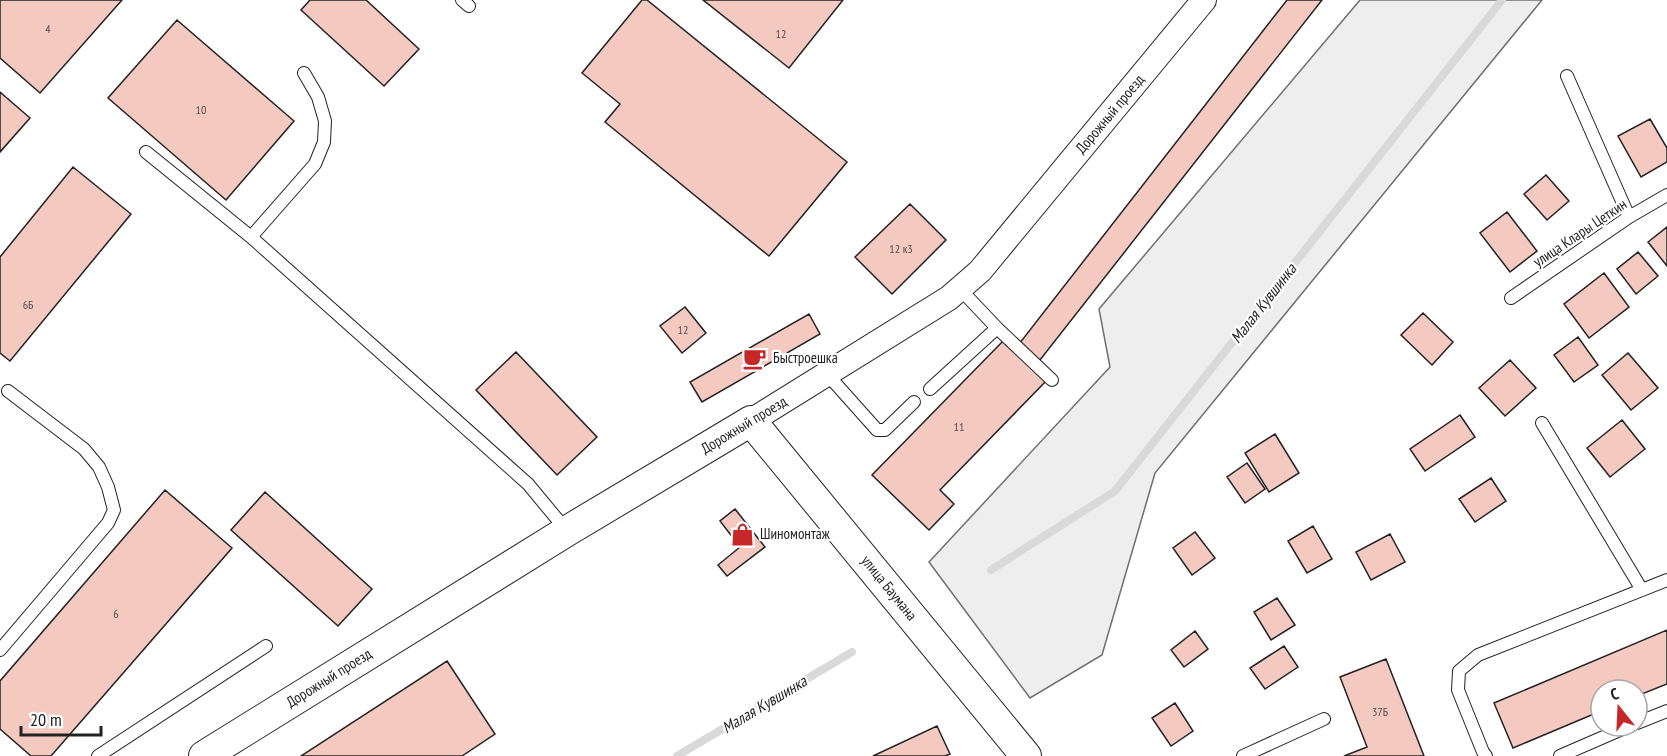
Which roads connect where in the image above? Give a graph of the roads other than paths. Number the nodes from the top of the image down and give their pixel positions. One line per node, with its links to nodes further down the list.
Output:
1 (1204, 0): 8 (street, Дорожный проезд)
2 (304, 73): 7 (lane)
3 (1566, 76): 6 (lane)
4 (146, 152): 7 (lane)
5 (1667, 195): 6 (lane, улица Клары Цеткин)
6 (1629, 217): 9 (lane, улица Клары Цеткин)
7 (251, 237): 18 (lane)
8 (960, 289): 10 (lane); 11 (street, Дорожный проезд)
9 (1511, 298)
10 (997, 328): 12 (lane); 13 (lane)
11 (827, 374): 15 (lane); 16 (street, Дорожный проезд)
12 (1052, 380)
13 (930, 389)
14 (8, 392): 22 (lane)
15 (914, 402)
16 (751, 421): 18 (street, Дорожный проезд); 29 (street, улица Баумана)
17 (1542, 423): 20 (lane)
18 (567, 531): 27 (street, Дорожный проезд)
19 (1667, 580): 20 (lane)
20 (1642, 590): 31 (lane)
21 (266, 646): 28 (lane)
22 (0, 650)
23 (1667, 711): 25 (lane)
24 (1324, 718): 30 (lane)
25 (1649, 718)
26 (1601, 738): 32 (lane)
27 (218, 752)
28 (98, 756)
29 (1026, 756)
30 (1244, 756)
31 (1486, 756)
32 (1560, 756)

